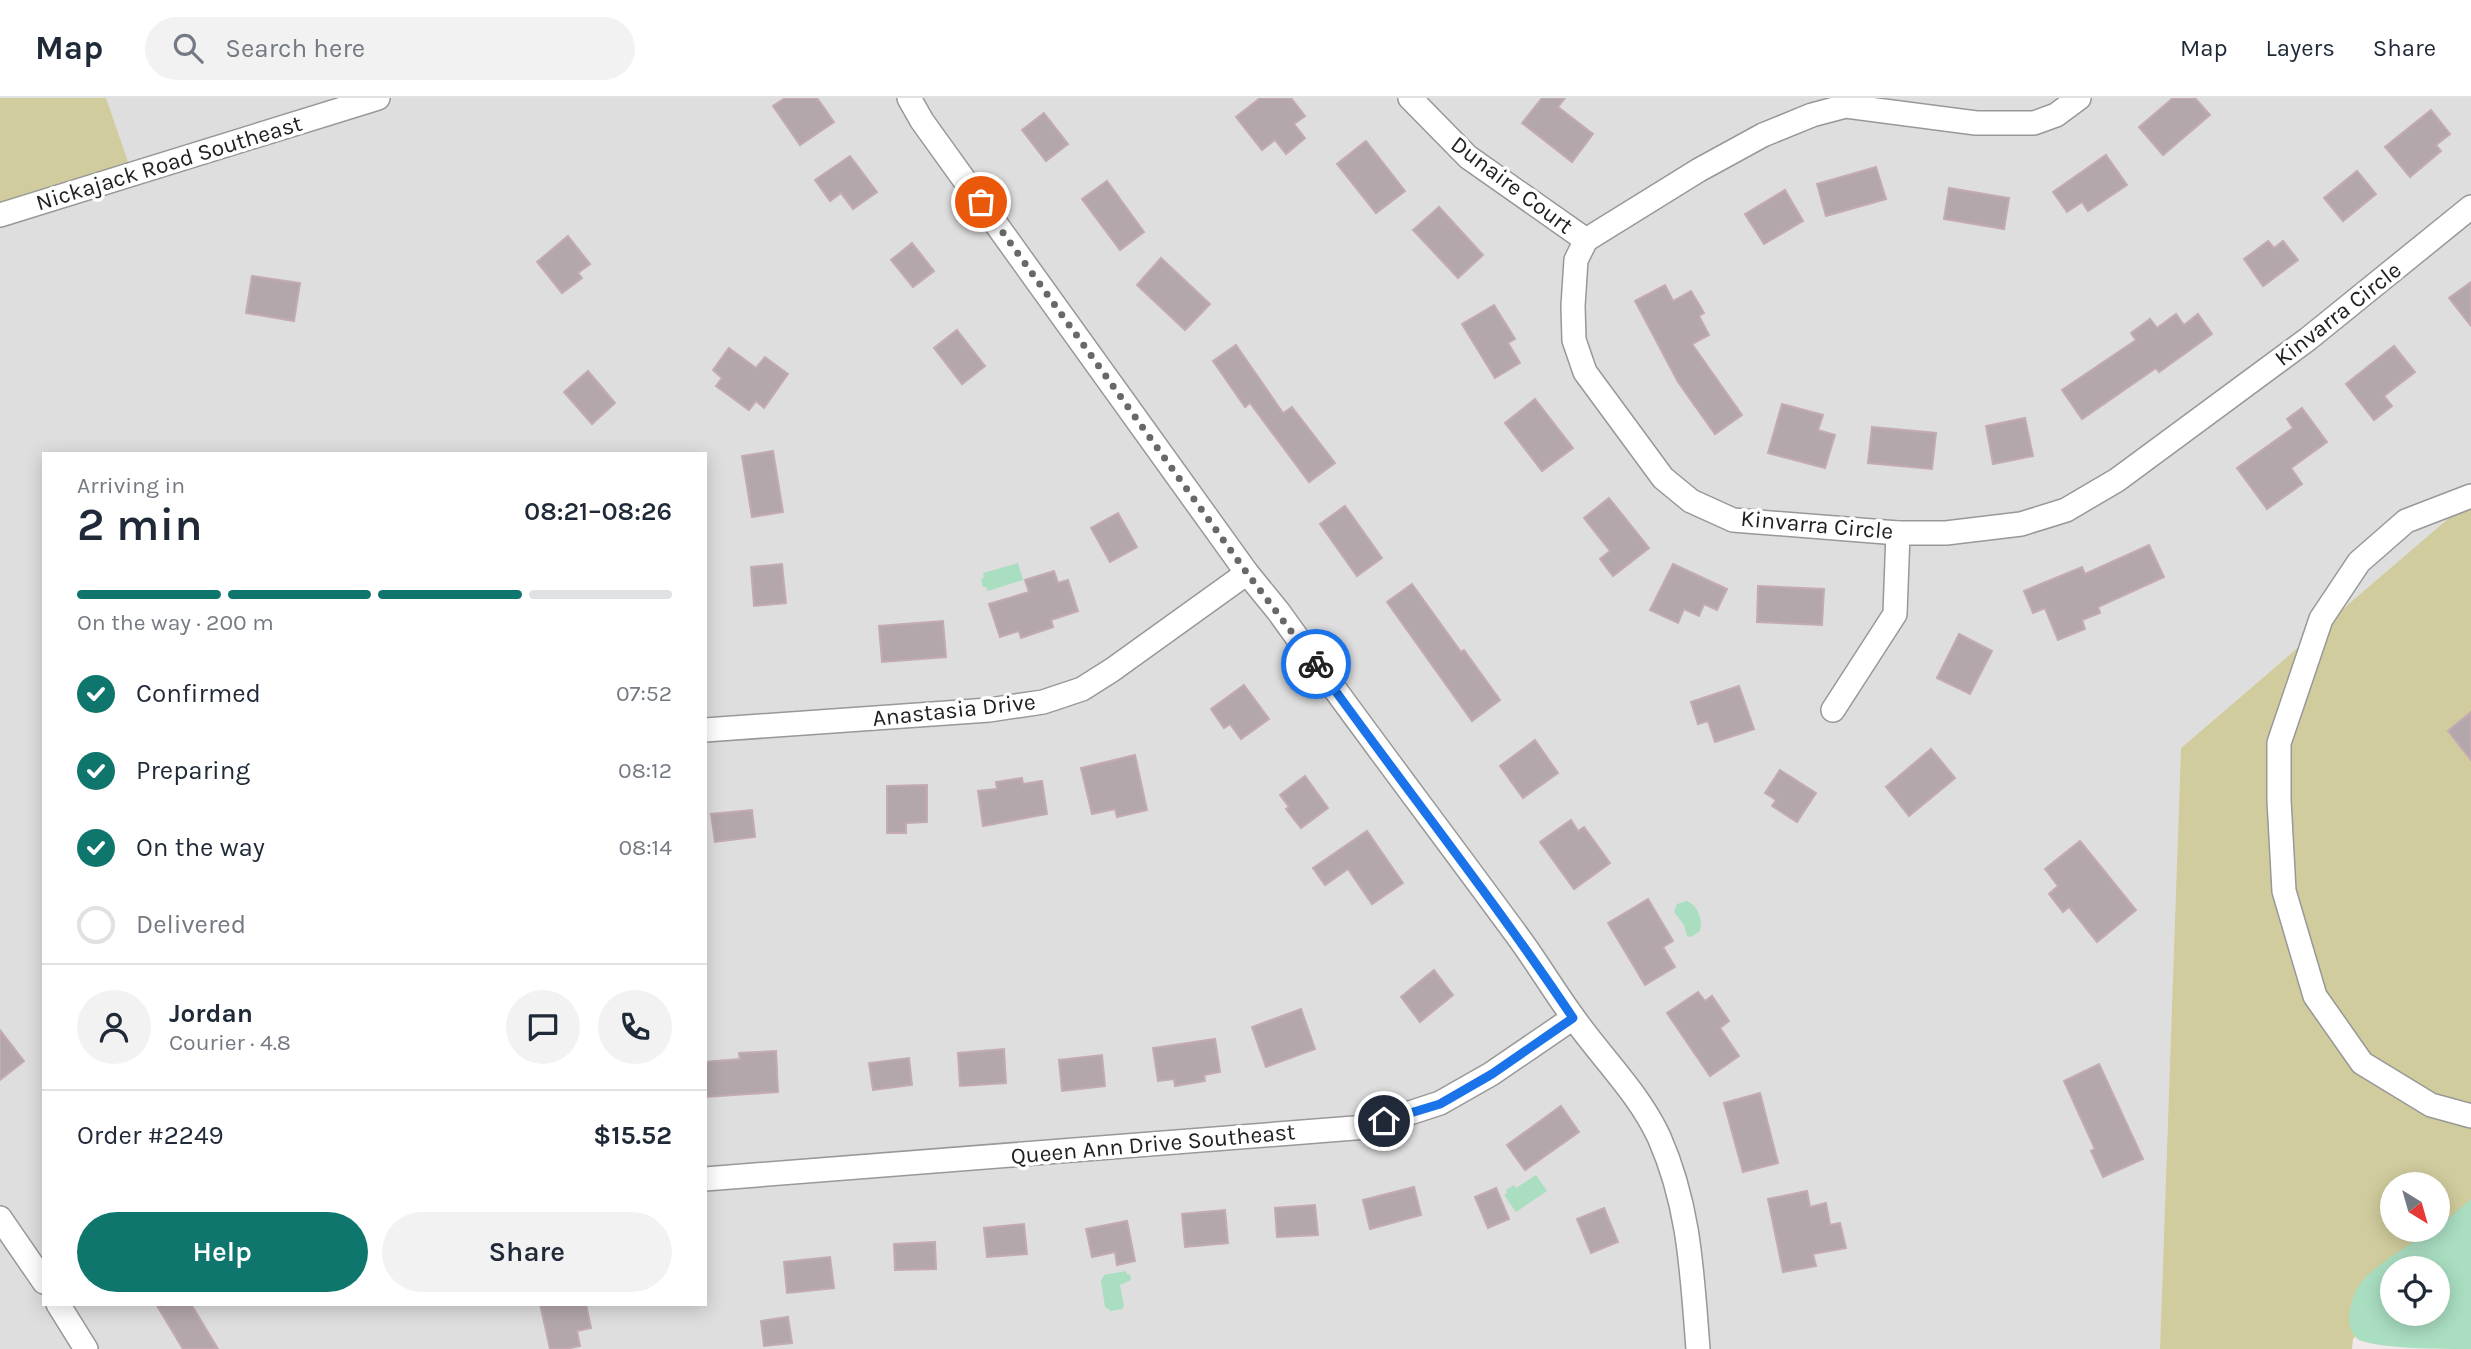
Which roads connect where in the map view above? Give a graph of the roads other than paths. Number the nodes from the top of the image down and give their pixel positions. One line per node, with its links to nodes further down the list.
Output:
1 (378, 98): 6 (street, Nickajack Road Southeast)
2 (909, 98): 10 (street)
3 (1410, 98): 7 (street, Dunaire Court)
4 (2079, 98): 7 (street)
5 (2471, 207): 9 (street, Kinvarra Circle)
6 (0, 215)
7 (1586, 240): 9 (street, Kinvarra Circle)
8 (2471, 496): 14 (street)
9 (1898, 533): 11 (street)
10 (1247, 573): 12 (street, Anastasia Drive); 13 (street)
11 (1833, 710)
12 (707, 730)
13 (1573, 1018): 15 (street, Queen Ann Drive Southeast); 20 (street)
14 (2471, 1116)
15 (707, 1179)
16 (0, 1218): 17 (street)
17 (42, 1279)
18 (59, 1306): 19 (street)
19 (86, 1349)
20 (1698, 1349)

